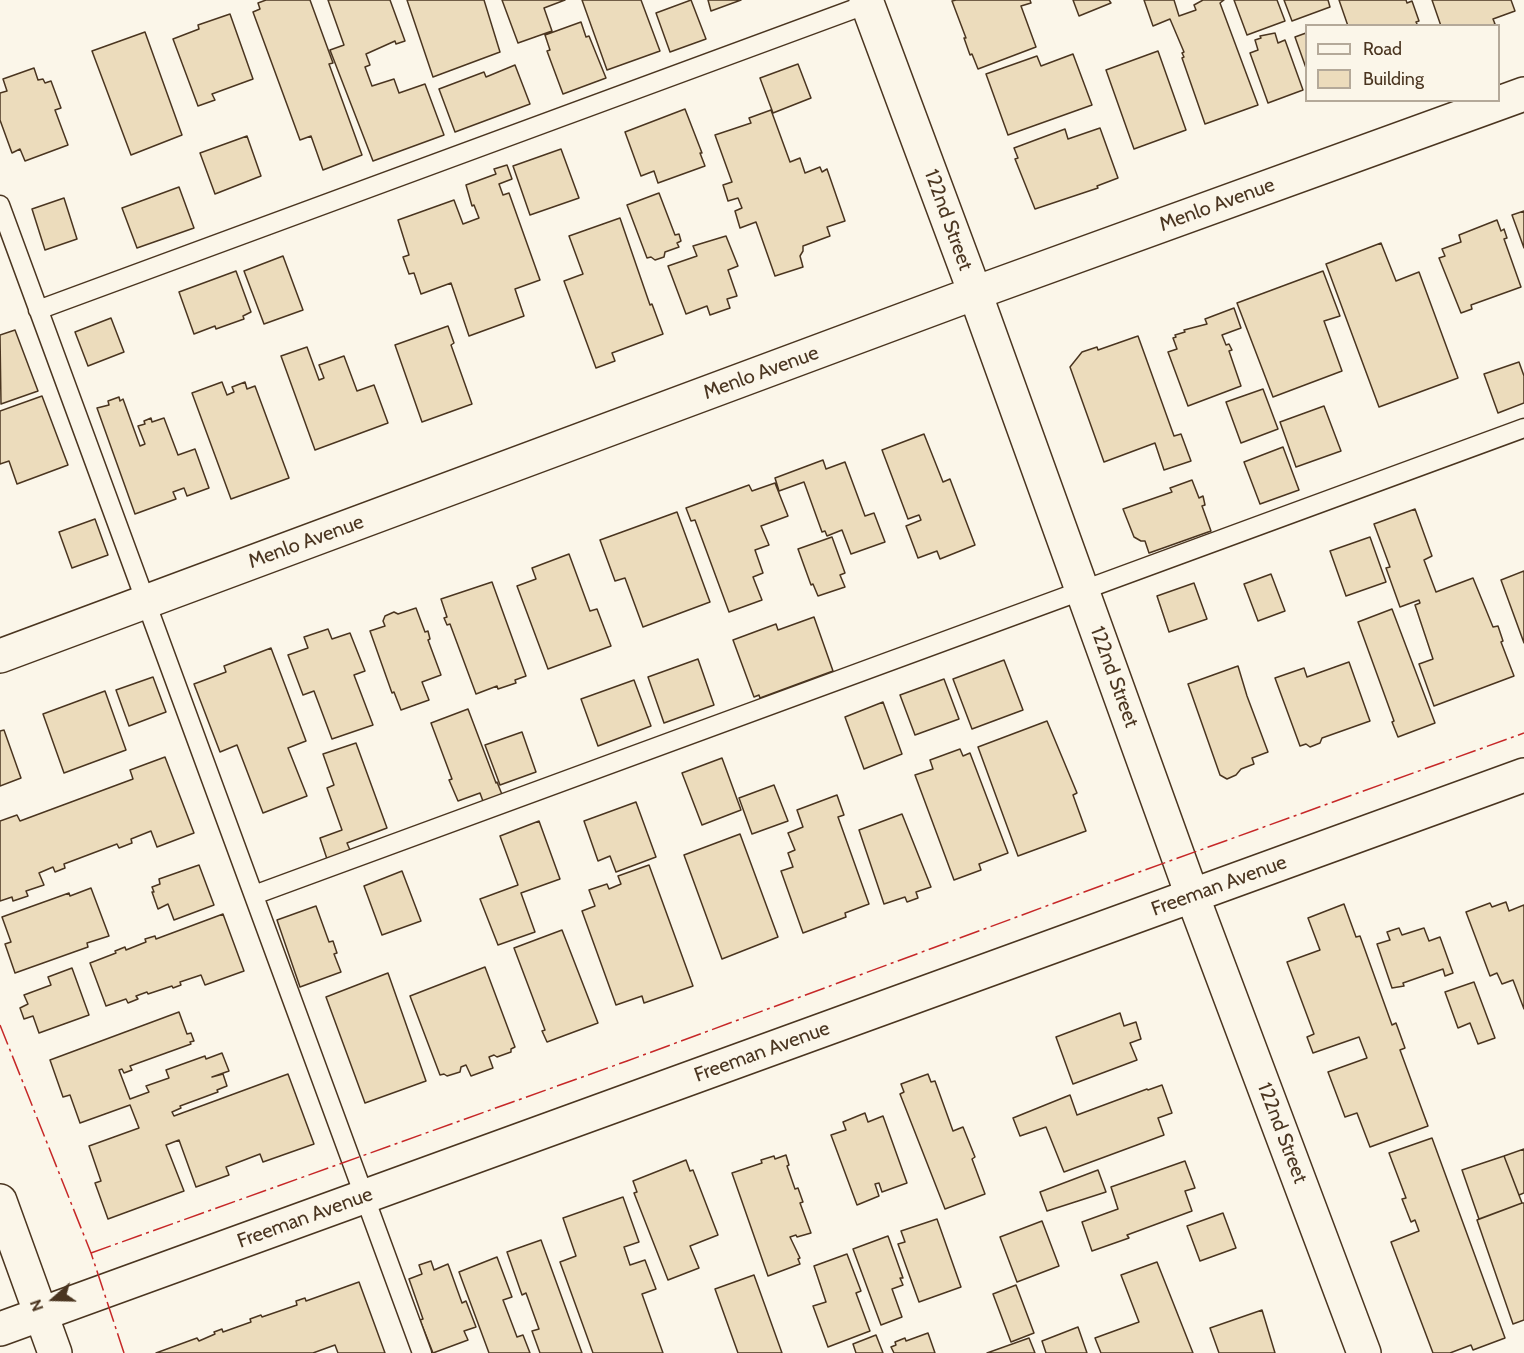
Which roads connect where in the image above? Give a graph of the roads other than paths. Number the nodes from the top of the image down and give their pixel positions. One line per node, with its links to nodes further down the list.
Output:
1 (870, 1): 4 (street, 122nd Street); 5 (lane)
2 (1524, 94): 4 (street, Menlo Avenue)
3 (0, 205): 5 (lane)
4 (975, 293): 7 (street, 122nd Street); 8 (street, Menlo Avenue)
5 (38, 310): 8 (lane)
6 (1524, 428): 7 (lane)
7 (1083, 590): 11 (lane); 12 (street, 122nd Street)
8 (145, 602): 9 (street, Menlo Avenue); 11 (lane)
9 (0, 656)
10 (1524, 775): 12 (street, Freeman Avenue)
11 (254, 895): 13 (lane)
12 (1192, 895): 13 (street, Freeman Avenue); 19 (street, 122nd Street)
13 (364, 1196): 15 (street, Freeman Avenue); 18 (lane)
14 (0, 1201): 15 (street)
15 (41, 1314): 16 (street, Freeman Avenue); 17 (street)
16 (0, 1329)
17 (55, 1353)
18 (422, 1353)
19 (1365, 1353)

